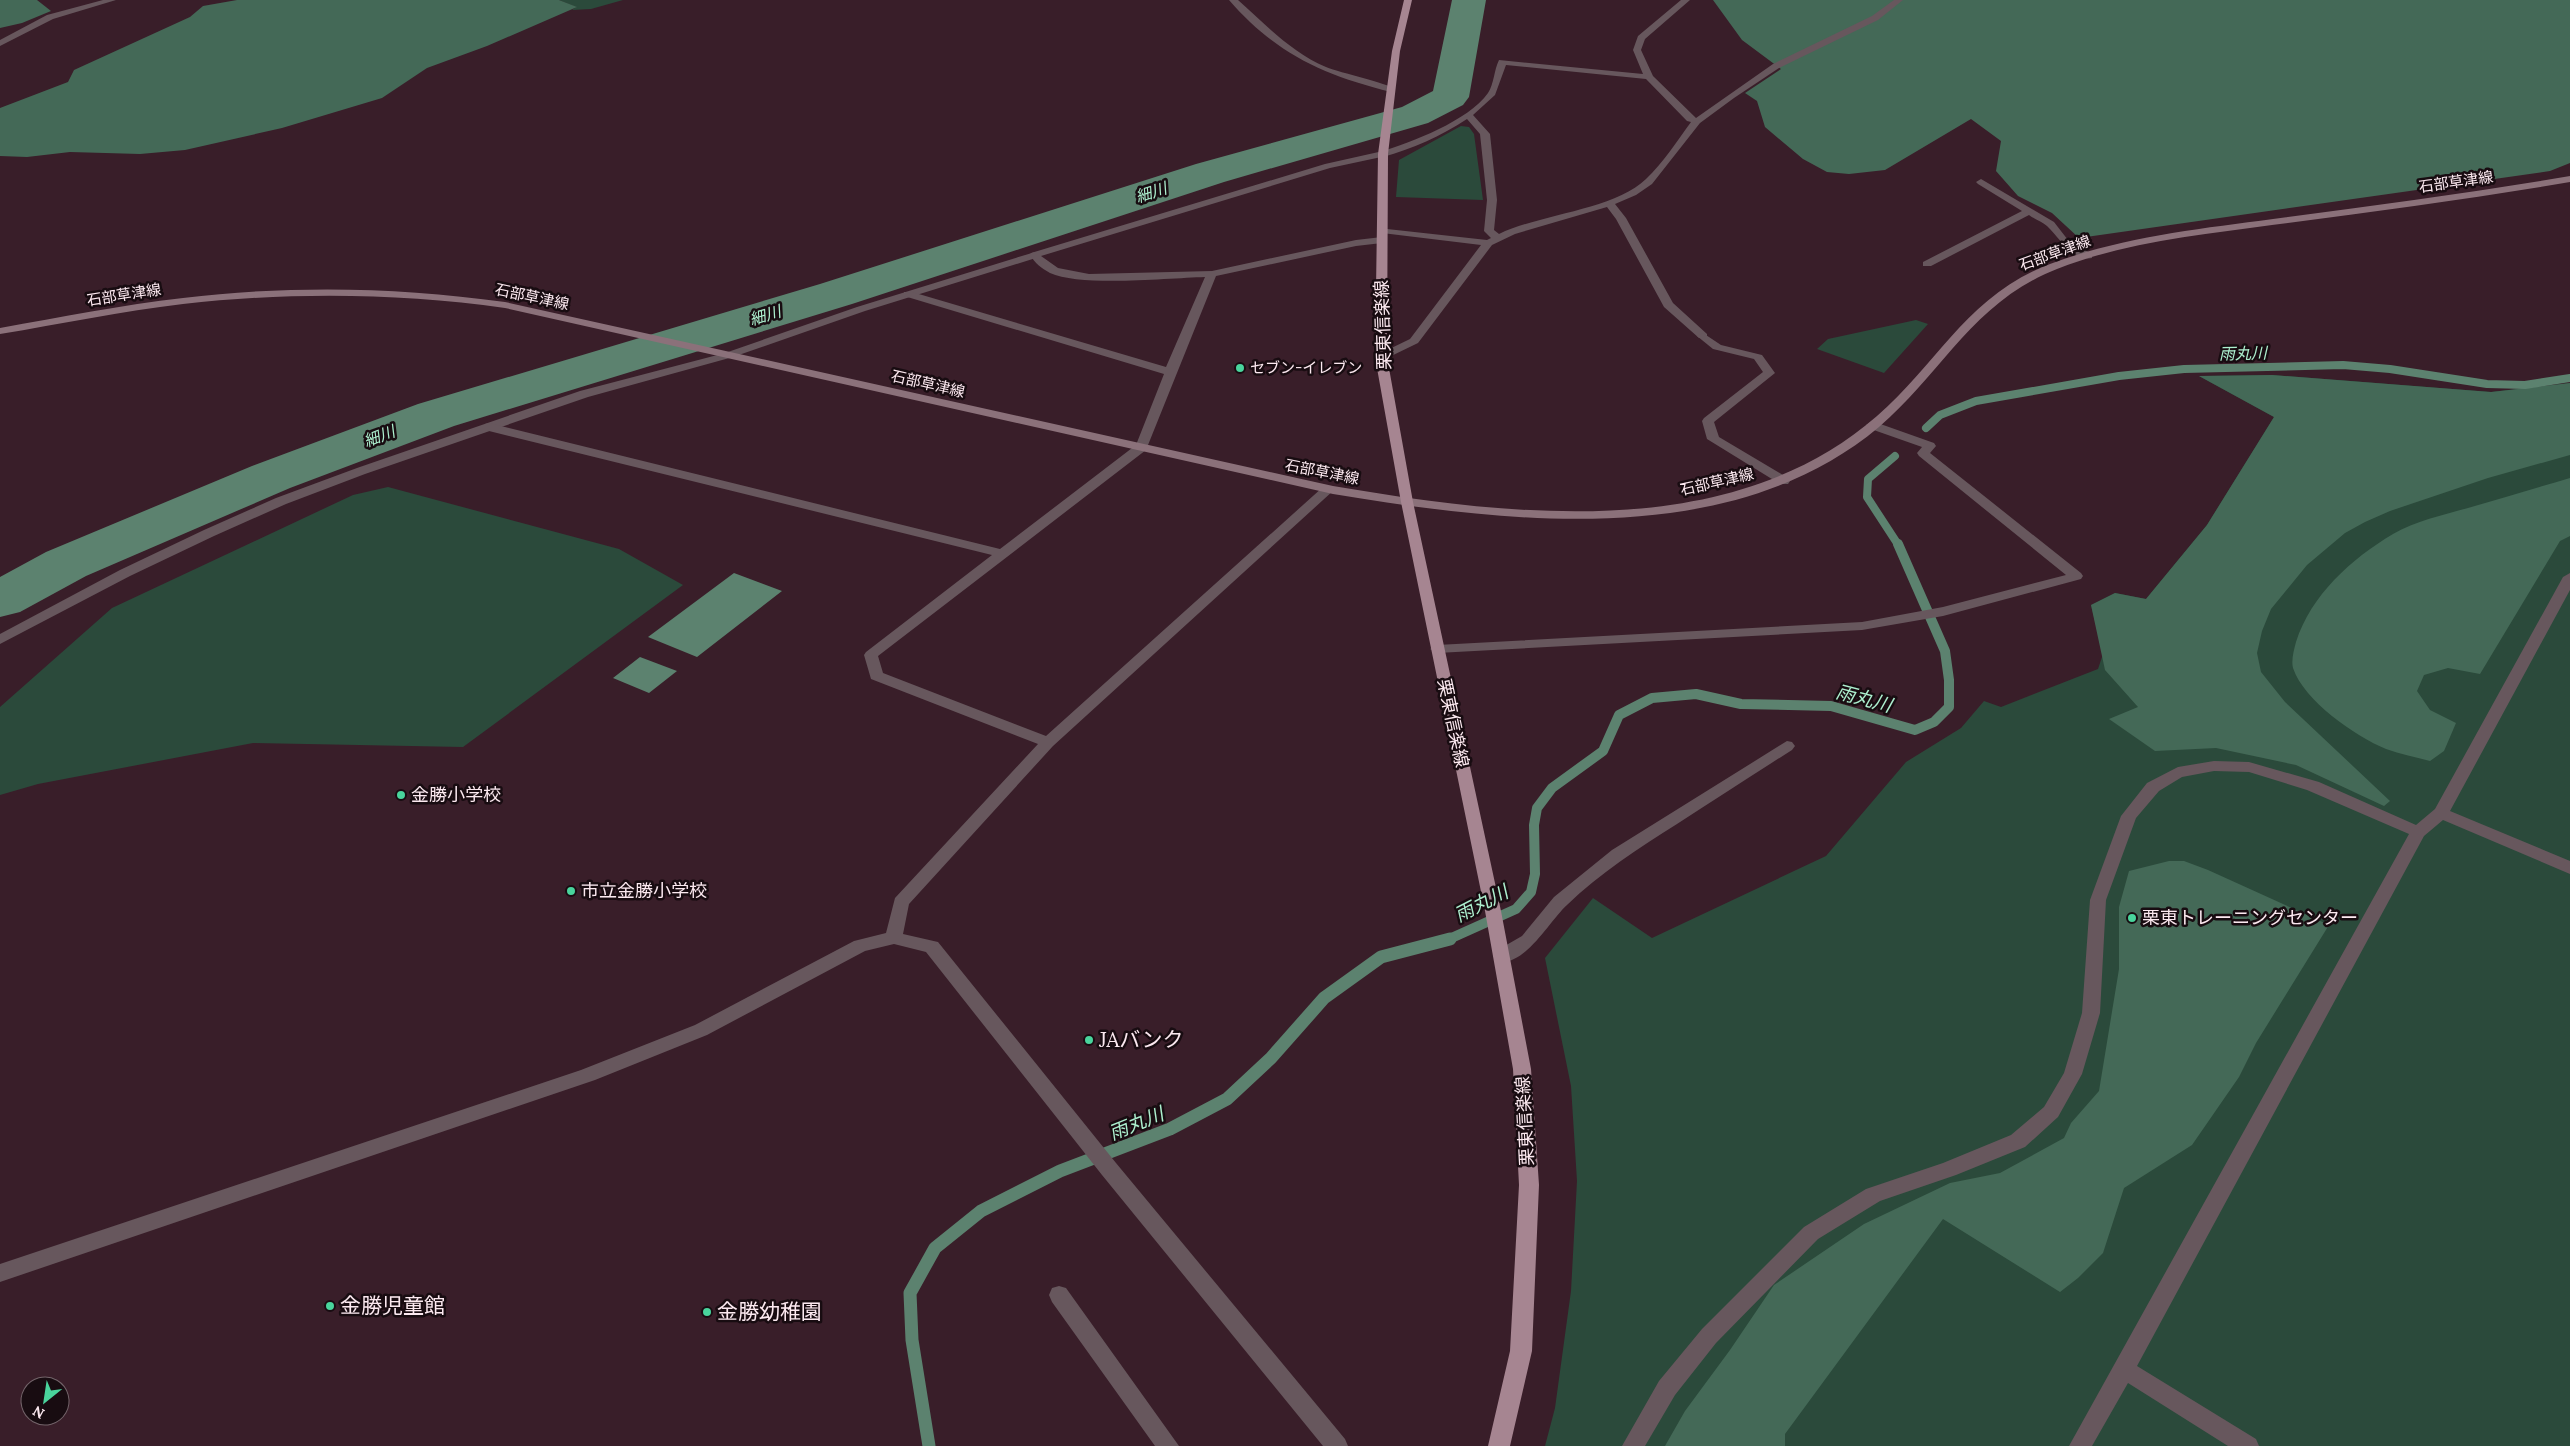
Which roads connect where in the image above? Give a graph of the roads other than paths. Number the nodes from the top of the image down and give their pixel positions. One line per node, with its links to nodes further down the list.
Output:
1 (112, 0): 6 (street)
2 (1233, 0): 8 (street)
3 (1408, 0): 8 (main road, 栗東信楽線)
4 (1686, 0): 7 (street)
5 (1899, 0): 10 (street)
6 (0, 43)
7 (1649, 77): 9 (street); 10 (street)
8 (1391, 88): 11 (main road, 栗東信楽線)
9 (1468, 115): 11 (street); 17 (street)
10 (1697, 121): 14 (street)
11 (1384, 150): 16 (main road, 栗東信楽線); 18 (street)
12 (2570, 180): 19 (main road, 石部草津線)
13 (1981, 182): 15 (street)
14 (1609, 203): 17 (street); 30 (street)
15 (2028, 212): 19 (street); 20 (street)
16 (1382, 235): 17 (street); 21 (street); 25 (main road, 栗東信楽線)
17 (1492, 240): 25 (street)
18 (1035, 255): 21 (street); 22 (street)
19 (2088, 256): 27 (main road, 石部草津線)
20 (1927, 264)
21 (1212, 274): 26 (street)
22 (908, 294): 24 (street); 26 (street)
23 (0, 331): 24 (main road, 石部草津線)
24 (723, 354): 28 (street); 29 (main road, 石部草津線)
25 (1381, 357): 32 (main road, 栗東信楽線)
26 (1170, 372): 29 (street)
27 (1872, 425): 30 (main road, 石部草津線); 36 (street)
28 (489, 427): 33 (street); 35 (street)
29 (1142, 447): 31 (main road, 石部草津線); 33 (street)
30 (1784, 481): 32 (main road, 石部草津線)
31 (1328, 490): 32 (main road, 石部草津線); 37 (street)
32 (1407, 502): 36 (main road, 栗東信楽線)
33 (1002, 554): 37 (street)
34 (2570, 577): 39 (street)
35 (0, 640)
36 (1437, 649): 43 (main road, 栗東信楽線)
37 (1048, 742): 42 (street)
38 (1788, 746): 43 (street)
39 (2441, 813): 40 (street); 41 (street)
40 (2418, 832): 46 (street); 50 (street)
41 (2570, 868)
42 (894, 938): 44 (street); 48 (street)
43 (1502, 956): 49 (main road, 栗東信楽線)
44 (0, 1273)
45 (1058, 1295): 47 (street)
46 (2124, 1369): 51 (street); 52 (street)
47 (1168, 1446)
48 (1337, 1446)
49 (1498, 1446)
50 (1633, 1446)
51 (2080, 1446)
52 (2248, 1446)

